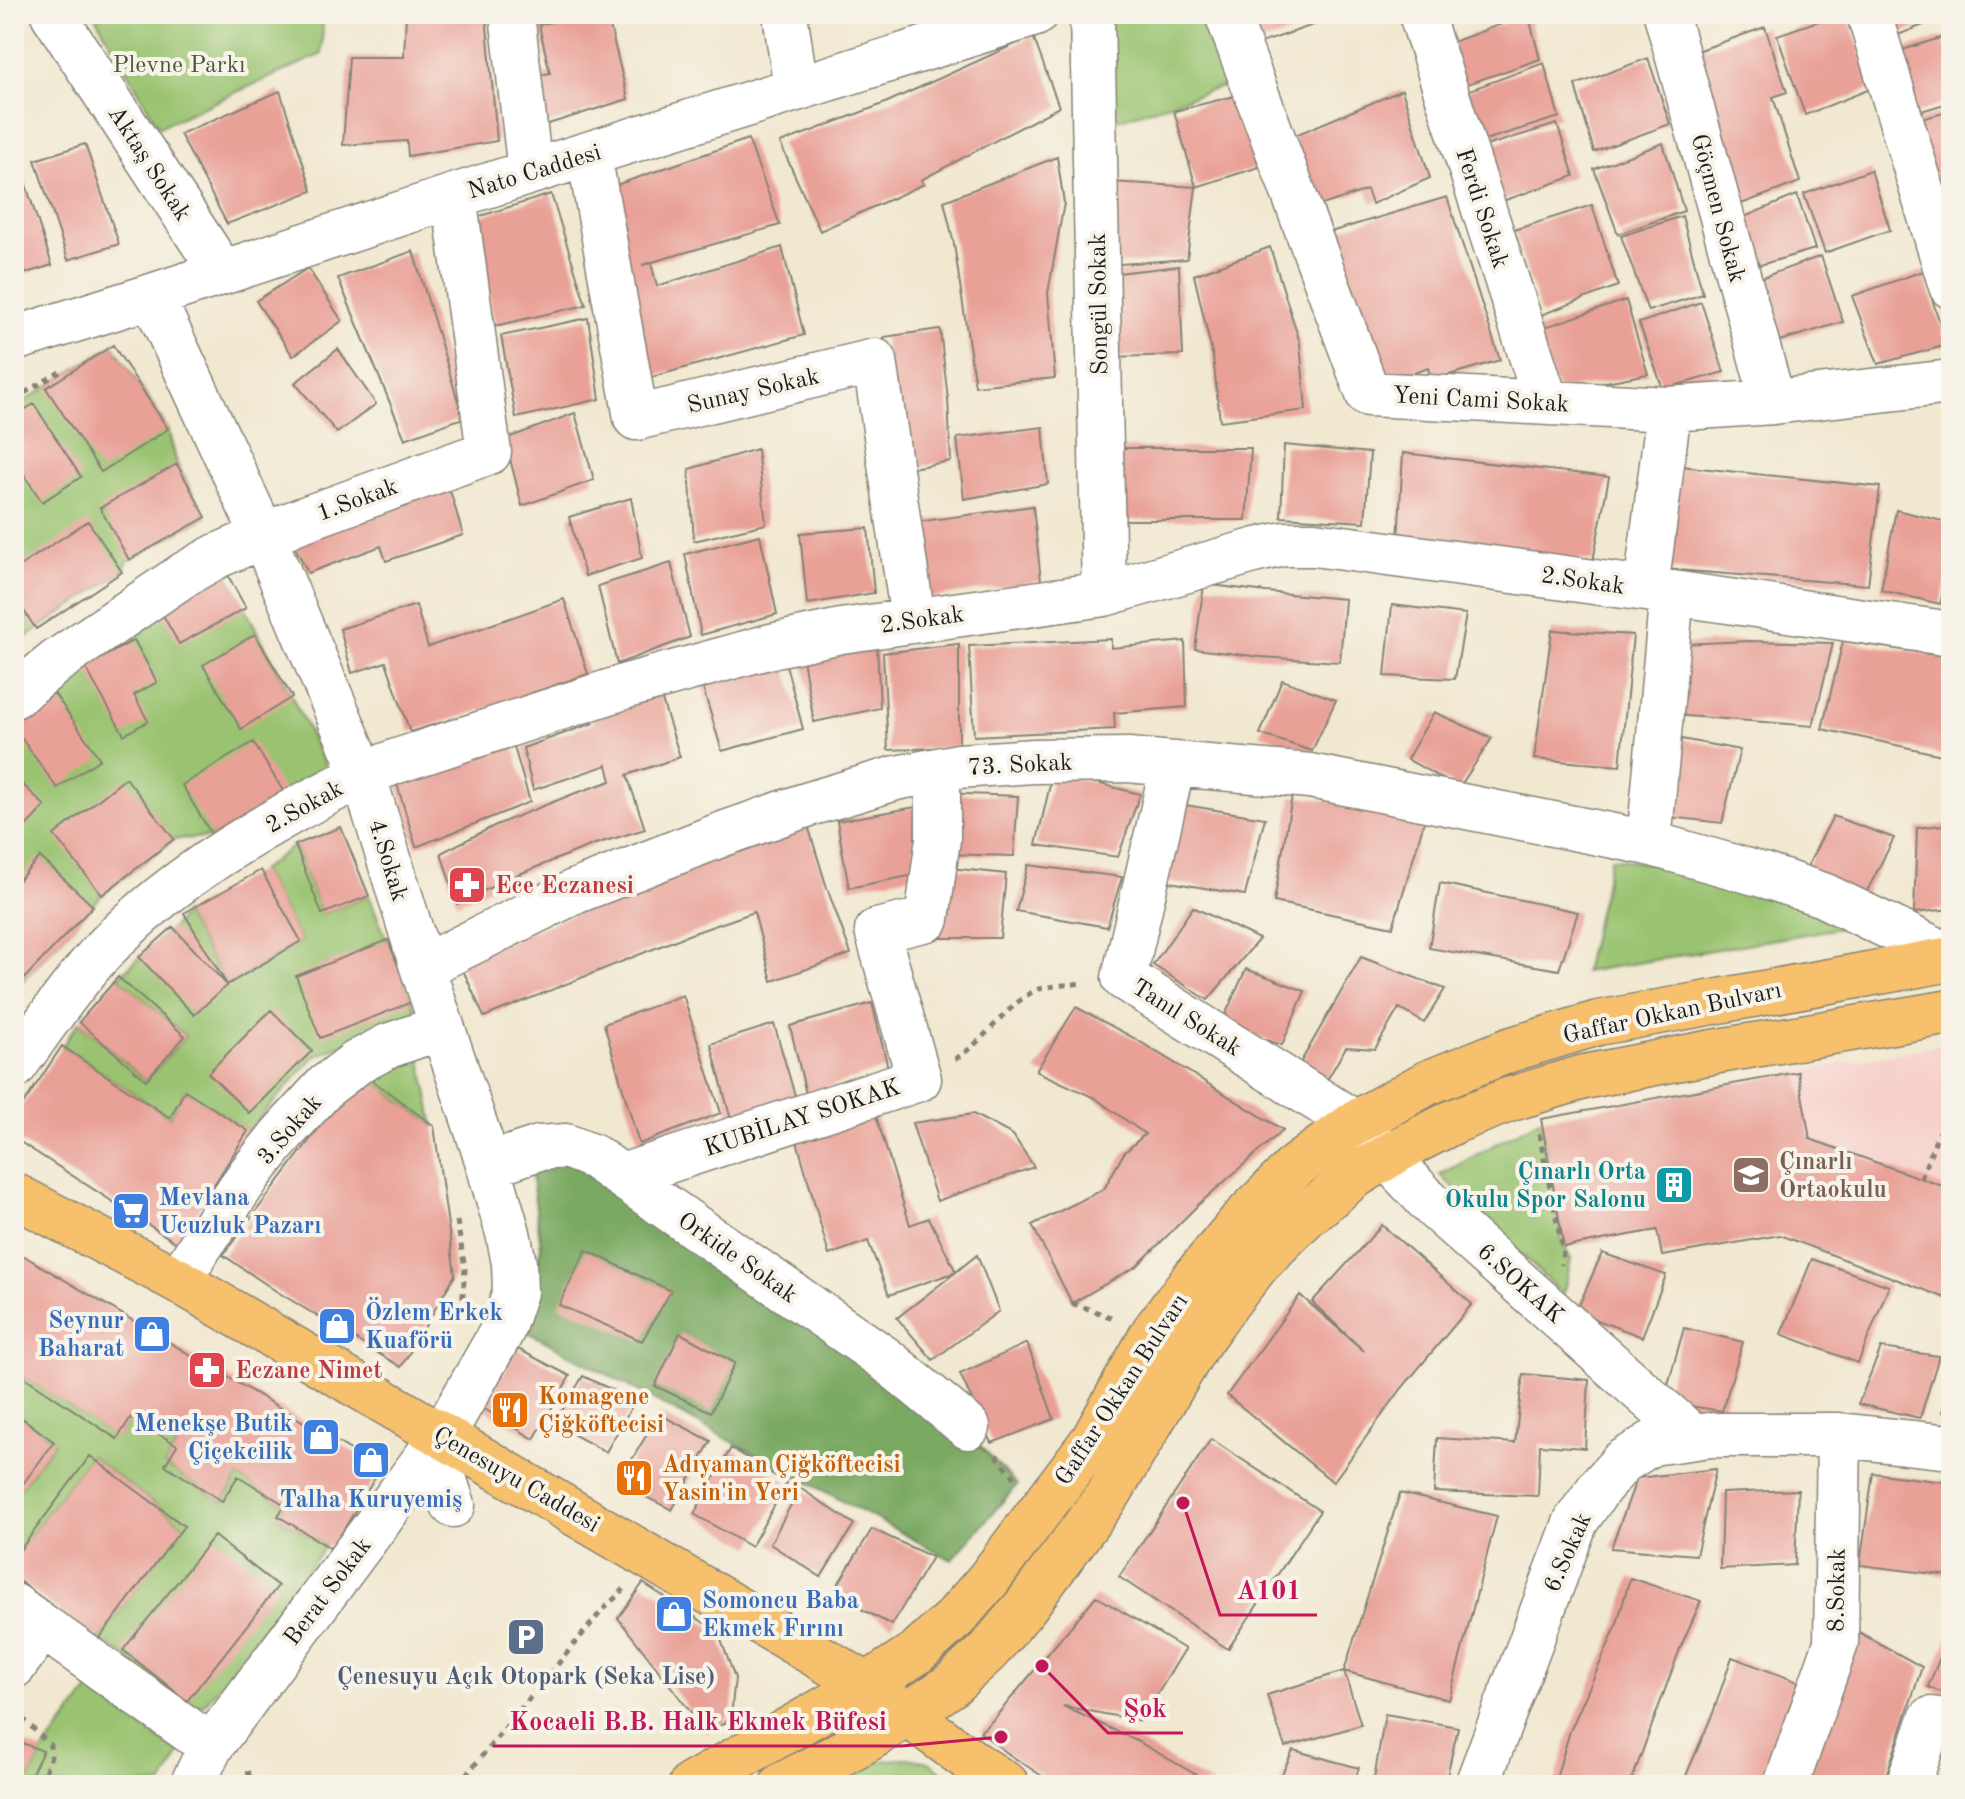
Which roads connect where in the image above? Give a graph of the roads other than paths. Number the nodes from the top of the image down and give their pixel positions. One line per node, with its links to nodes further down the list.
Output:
1 (53, 14): 14 (street, Aktaş Sokak)
2 (512, 14): 12 (street)
3 (785, 14): 10 (street)
4 (1092, 14): 24 (street, Songül Sokak)
5 (1227, 14): 19 (street, Yeni Cami Sokak)
6 (1421, 14): 19 (street, Ferdi Sokak)
7 (1666, 14): 20 (street, Göçmen Sokak)
8 (1869, 14): 15 (street)
9 (1016, 17): 10 (street, Nato Caddesi)
10 (796, 88): 11 (street, Nato Caddesi)
11 (589, 154): 12 (street, Nato Caddesi); 25 (street, Sunay Sokak)
12 (530, 172): 13 (street, Nato Caddesi)
13 (454, 196): 14 (street, Nato Caddesi); 22 (street, 1.Sokak)
14 (222, 272): 16 (street, Nato Caddesi)
15 (1951, 286)
16 (152, 296): 17 (street, Nato Caddesi); 22 (street, 4.Sokak)
17 (21, 340)
18 (1951, 382): 20 (street, Yeni Cami Sokak)
19 (1546, 402): 21 (street, Yeni Cami Sokak)
20 (1773, 402): 21 (street, Yeni Cami Sokak)
21 (1669, 409): 23 (street)
22 (263, 535): 27 (street, 1.Sokak); 30 (street, 4.Sokak)
23 (1659, 591): 24 (street, 2.Sokak); 26 (street, 2.Sokak); 31 (street)
24 (1104, 594): 25 (street, 2.Sokak)
25 (913, 620): 30 (street, 2.Sokak)
26 (1951, 634)
27 (14, 696)
28 (1173, 764): 29 (street, 73. Sokak); 31 (street, 73. Sokak); 37 (street, Tanıl Sokak)
29 (938, 770): 33 (street, 73. Sokak); 40 (street, KUBİLAY SOKAK)
30 (363, 774): 33 (street, 4.Sokak); 36 (street, 2.Sokak)
31 (1649, 843): 32 (street, 73. Sokak)
32 (1951, 958): 37 (main road, Gaffar Okkan Bulvarı)
33 (422, 967): 35 (street, 4.Sokak)
34 (1951, 1012): 38 (main road, Gaffar Okkan Bulvarı)
35 (442, 1027): 39 (street, 4.Sokak); 42 (street, 3.Sokak)
36 (14, 1067)
37 (1355, 1123): 38 (street, 6.SOKAK); 51 (main road, Gaffar Okkan Bulvarı)
38 (1387, 1157): 45 (street, 6.SOKAK); 52 (main road, Gaffar Okkan Bulvarı)
39 (488, 1165): 40 (street, Orkide Sokak); 46 (street, 4.Sokak)
40 (622, 1176): 43 (street, Orkide Sokak)
41 (14, 1195): 42 (main road, Çenesuyu Caddesi)
42 (179, 1281): 46 (main road, Çenesuyu Caddesi)
43 (968, 1427)
44 (1839, 1435): 45 (street, 6.Sokak); 47 (street, 6.Sokak); 60 (street, 8.Sokak)
45 (1693, 1437): 59 (street, 6.Sokak)
46 (439, 1441): 48 (street); 51 (main road, Çenesuyu Caddesi); 54 (street, Berat Sokak)
47 (1951, 1447)
48 (453, 1505)
49 (29, 1617): 50 (street); 54 (street)
50 (14, 1666)
51 (867, 1685): 52 (main road, Çenesuyu Caddesi); 56 (main road, Gaffar Okkan Bulvarı)
52 (908, 1714): 57 (main road, Gaffar Okkan Bulvarı); 58 (main road, Çenesuyu Caddesi)
53 (1951, 1722): 61 (street)
54 (211, 1746): 55 (street, Berat Sokak)
55 (192, 1785)
56 (691, 1785)
57 (782, 1785)
58 (1007, 1785)
59 (1477, 1785)
60 (1786, 1785)
61 (1908, 1785)

